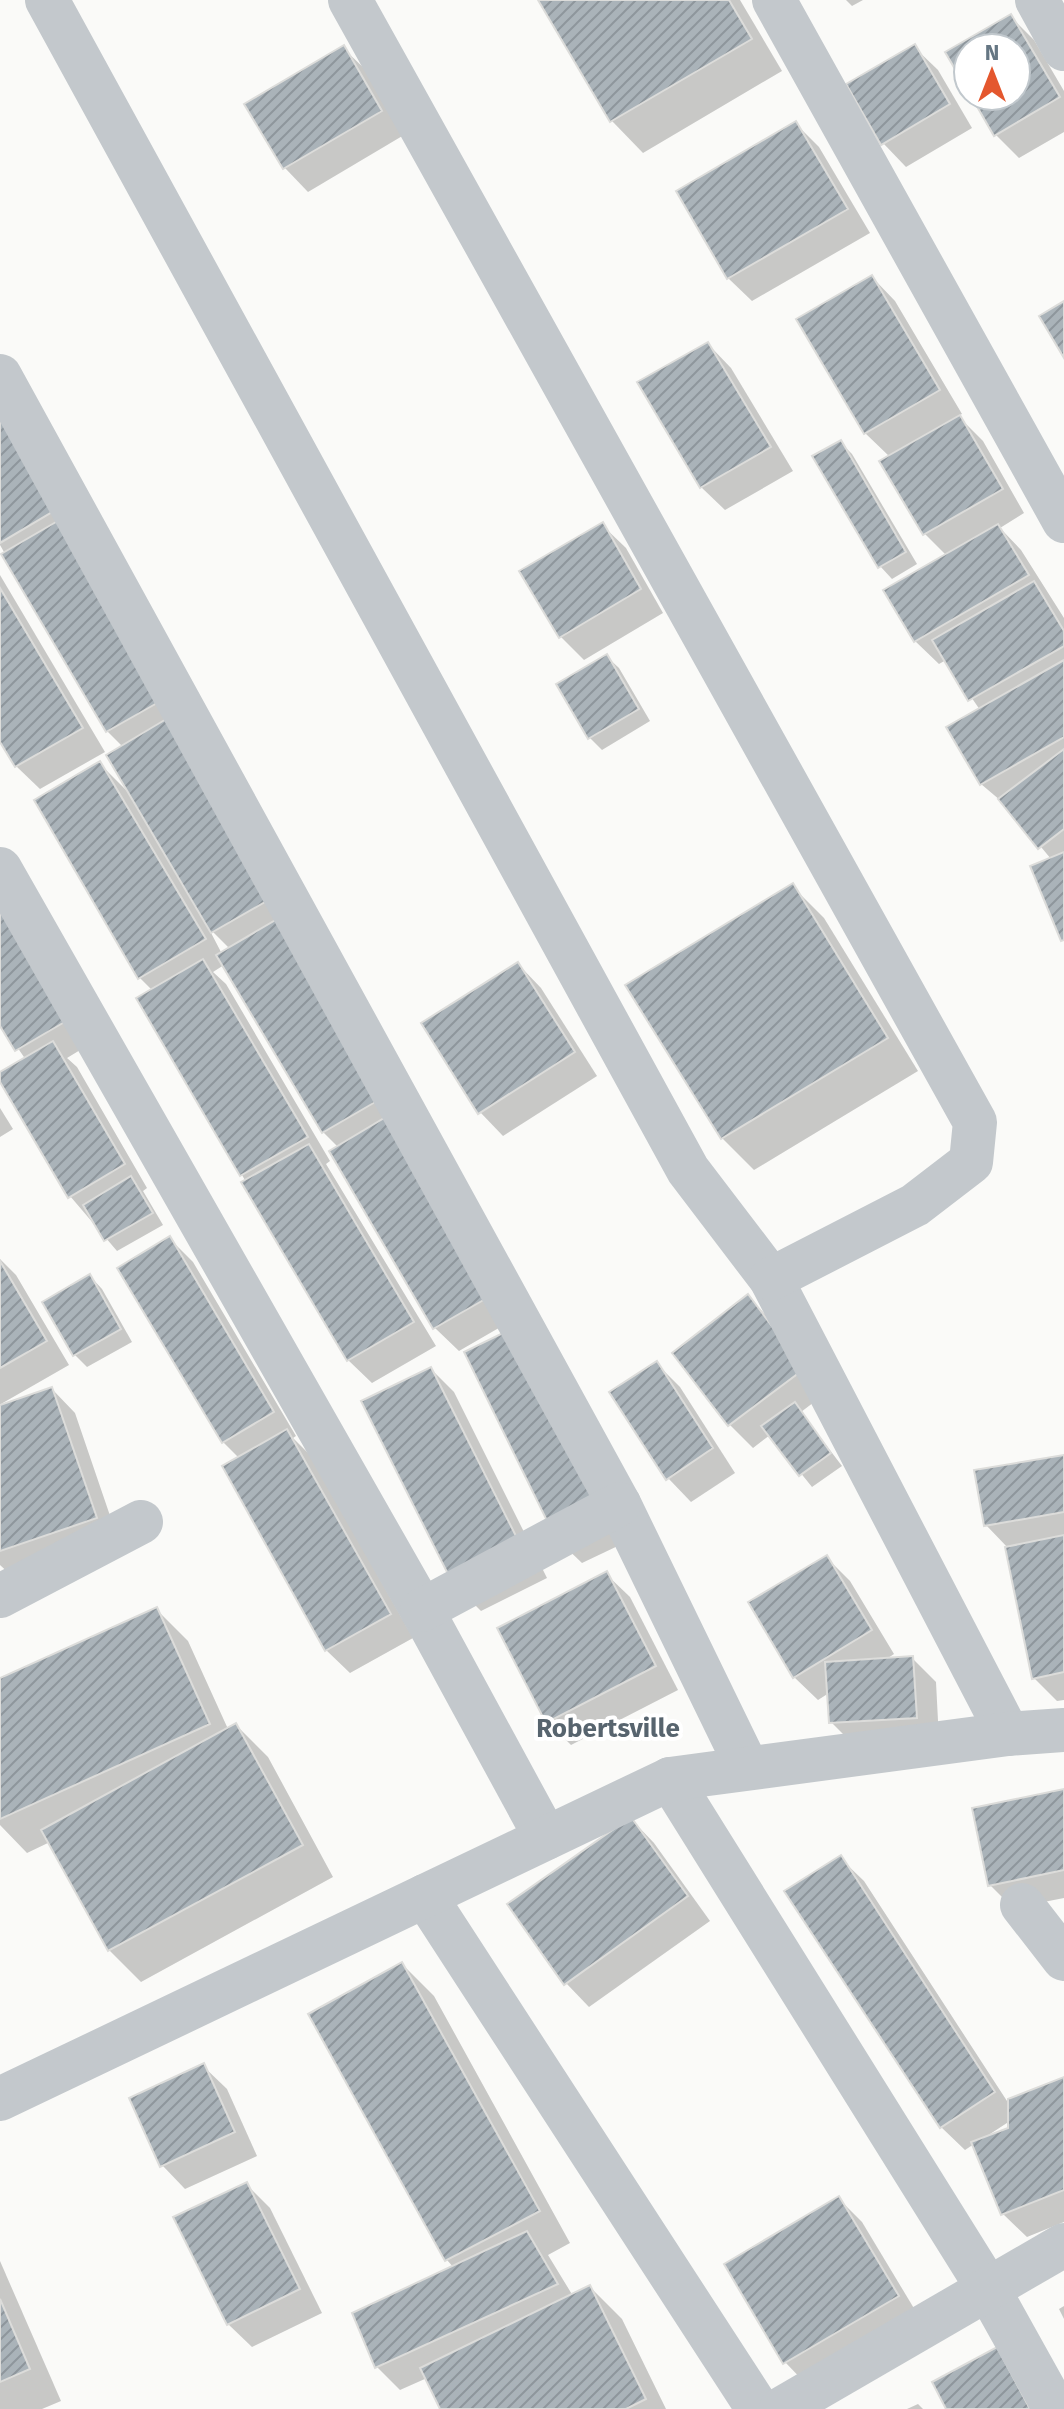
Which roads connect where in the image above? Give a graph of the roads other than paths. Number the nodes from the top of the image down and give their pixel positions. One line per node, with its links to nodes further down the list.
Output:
1 (47, 0): 9 (street)
2 (350, 0): 9 (street)
3 (774, 0): 7 (street)
4 (1037, 0): 5 (street)
5 (1064, 49)
6 (0, 376): 10 (street)
7 (1064, 521)
8 (0, 869): 13 (street)
9 (771, 1279): 15 (street)
10 (619, 1504): 13 (street); 16 (street)
11 (141, 1522): 12 (street)
12 (0, 1596)
13 (422, 1610): 18 (street)
14 (1064, 1730): 15 (street)
15 (1008, 1734): 16 (street)
16 (747, 1767): 17 (street)
17 (670, 1779): 18 (street); 24 (street)
18 (546, 1838): 19 (street)
19 (425, 1896): 22 (street); 25 (street)
20 (1022, 1905): 21 (street)
21 (1064, 1959)
22 (0, 2099)
23 (1064, 2245): 24 (street)
24 (987, 2287): 26 (street); 27 (street)
25 (758, 2409)
26 (781, 2409)
27 (1055, 2409)

